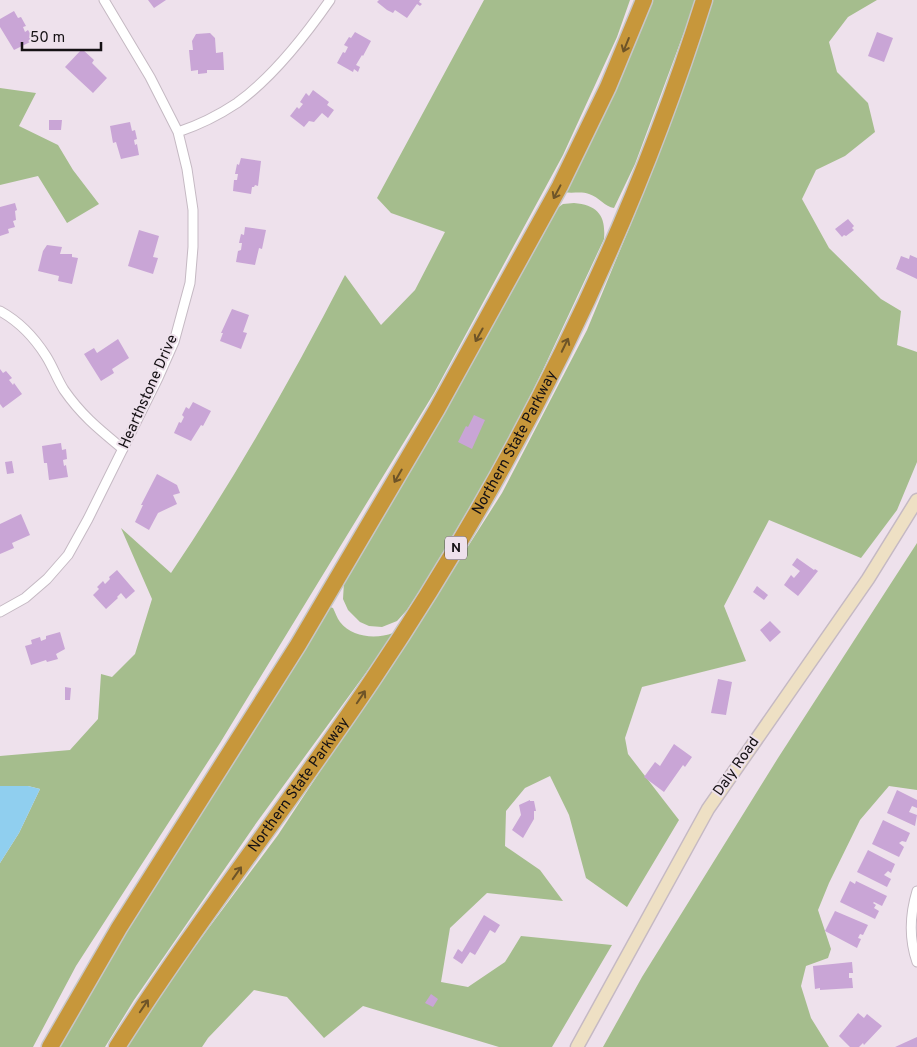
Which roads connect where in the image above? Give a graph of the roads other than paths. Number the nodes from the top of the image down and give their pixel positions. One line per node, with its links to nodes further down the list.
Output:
1 (104, 0): 5 (street, Hearthstone Drive)
2 (330, 0): 5 (street)
3 (644, 0): 12 (highway, one-way to 12)
4 (704, 0): 13 (highway, Northern State Parkway / N, one-way to 4)
5 (178, 132): 7 (street, Hearthstone Drive)
6 (0, 311): 7 (street)
7 (124, 449): 9 (street, Hearthstone Drive)
8 (917, 500): 14 (main road, Daly Road)
9 (0, 612)
10 (917, 891): 11 (street)
11 (917, 962)
12 (50, 1047)
13 (117, 1047)
14 (577, 1047)

